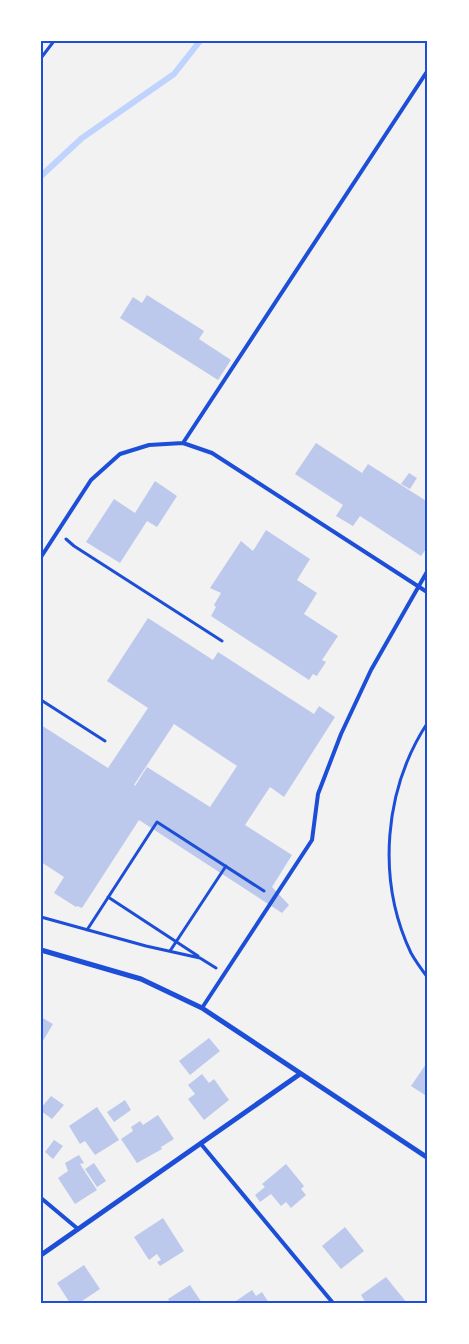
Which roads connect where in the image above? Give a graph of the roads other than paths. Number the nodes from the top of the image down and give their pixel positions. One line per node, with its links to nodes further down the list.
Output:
1 (428, 70): 2 (lane)
2 (183, 443): 3 (lane); 5 (lane)
3 (41, 557)
4 (428, 570): 5 (lane)
5 (418, 585): 6 (lane); 8 (lane)
6 (427, 592)
7 (41, 950): 8 (street)
8 (202, 1008): 9 (street)
9 (300, 1074): 10 (street); 11 (street)
10 (202, 1144): 13 (street); 15 (lane)
11 (428, 1158)
12 (41, 1198): 13 (lane)
13 (78, 1229): 14 (street)
14 (41, 1255)
15 (333, 1303)

